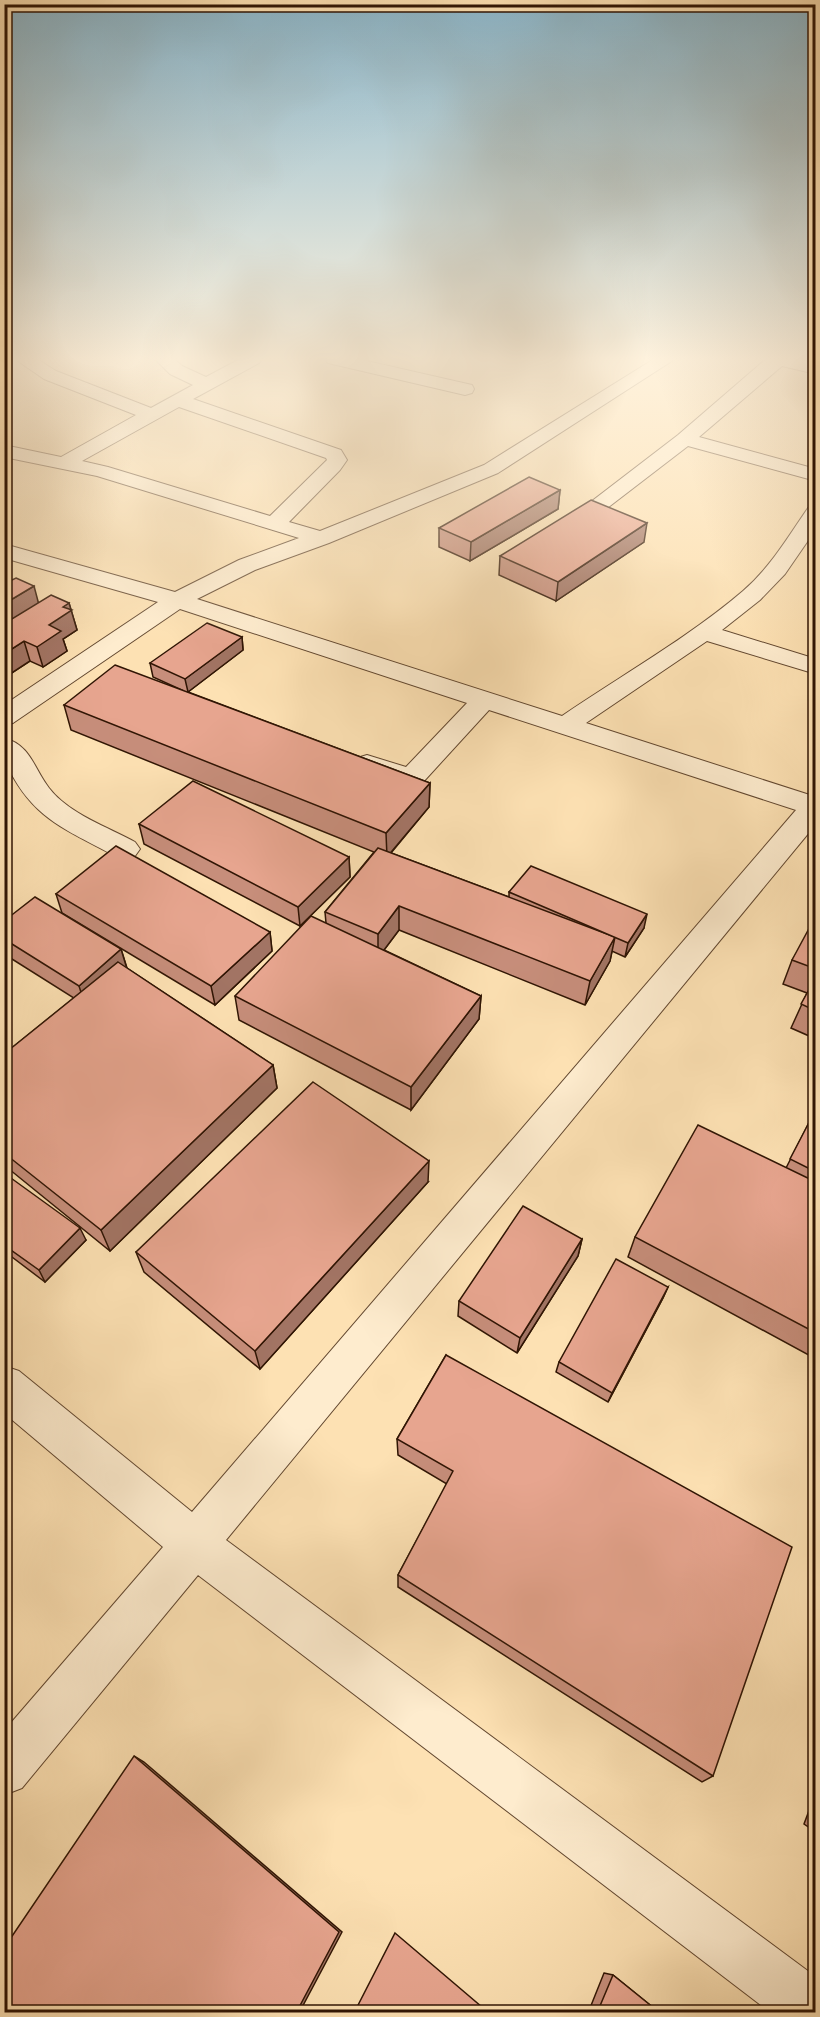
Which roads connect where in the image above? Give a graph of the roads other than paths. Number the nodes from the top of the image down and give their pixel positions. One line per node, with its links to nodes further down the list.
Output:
1 (14, 453): 7 (street)
2 (83, 453): 7 (street)
3 (331, 453): 11 (street)
4 (516, 453): 12 (street)
5 (667, 453): 9 (street)
6 (736, 453): 8 (street)
7 (64, 464): 11 (street)
8 (816, 475)
9 (599, 505)
10 (816, 513): 15 (street)
11 (274, 524): 12 (street)
12 (321, 538): 14 (street)
13 (4, 551): 14 (street)
14 (177, 600): 16 (street); 19 (street)
15 (704, 632): 17 (street); 21 (street)
16 (83, 664): 18 (street); 20 (street)
17 (816, 667)
18 (116, 676)
19 (485, 699): 21 (street); 23 (street)
20 (4, 717)
21 (566, 725): 24 (street)
22 (4, 746): 25 (street)
23 (348, 757)
24 (815, 807): 27 (street)
25 (101, 869)
26 (4, 1386): 27 (street)
27 (196, 1545): 28 (street); 29 (street)
28 (4, 1770)
29 (816, 2012)

